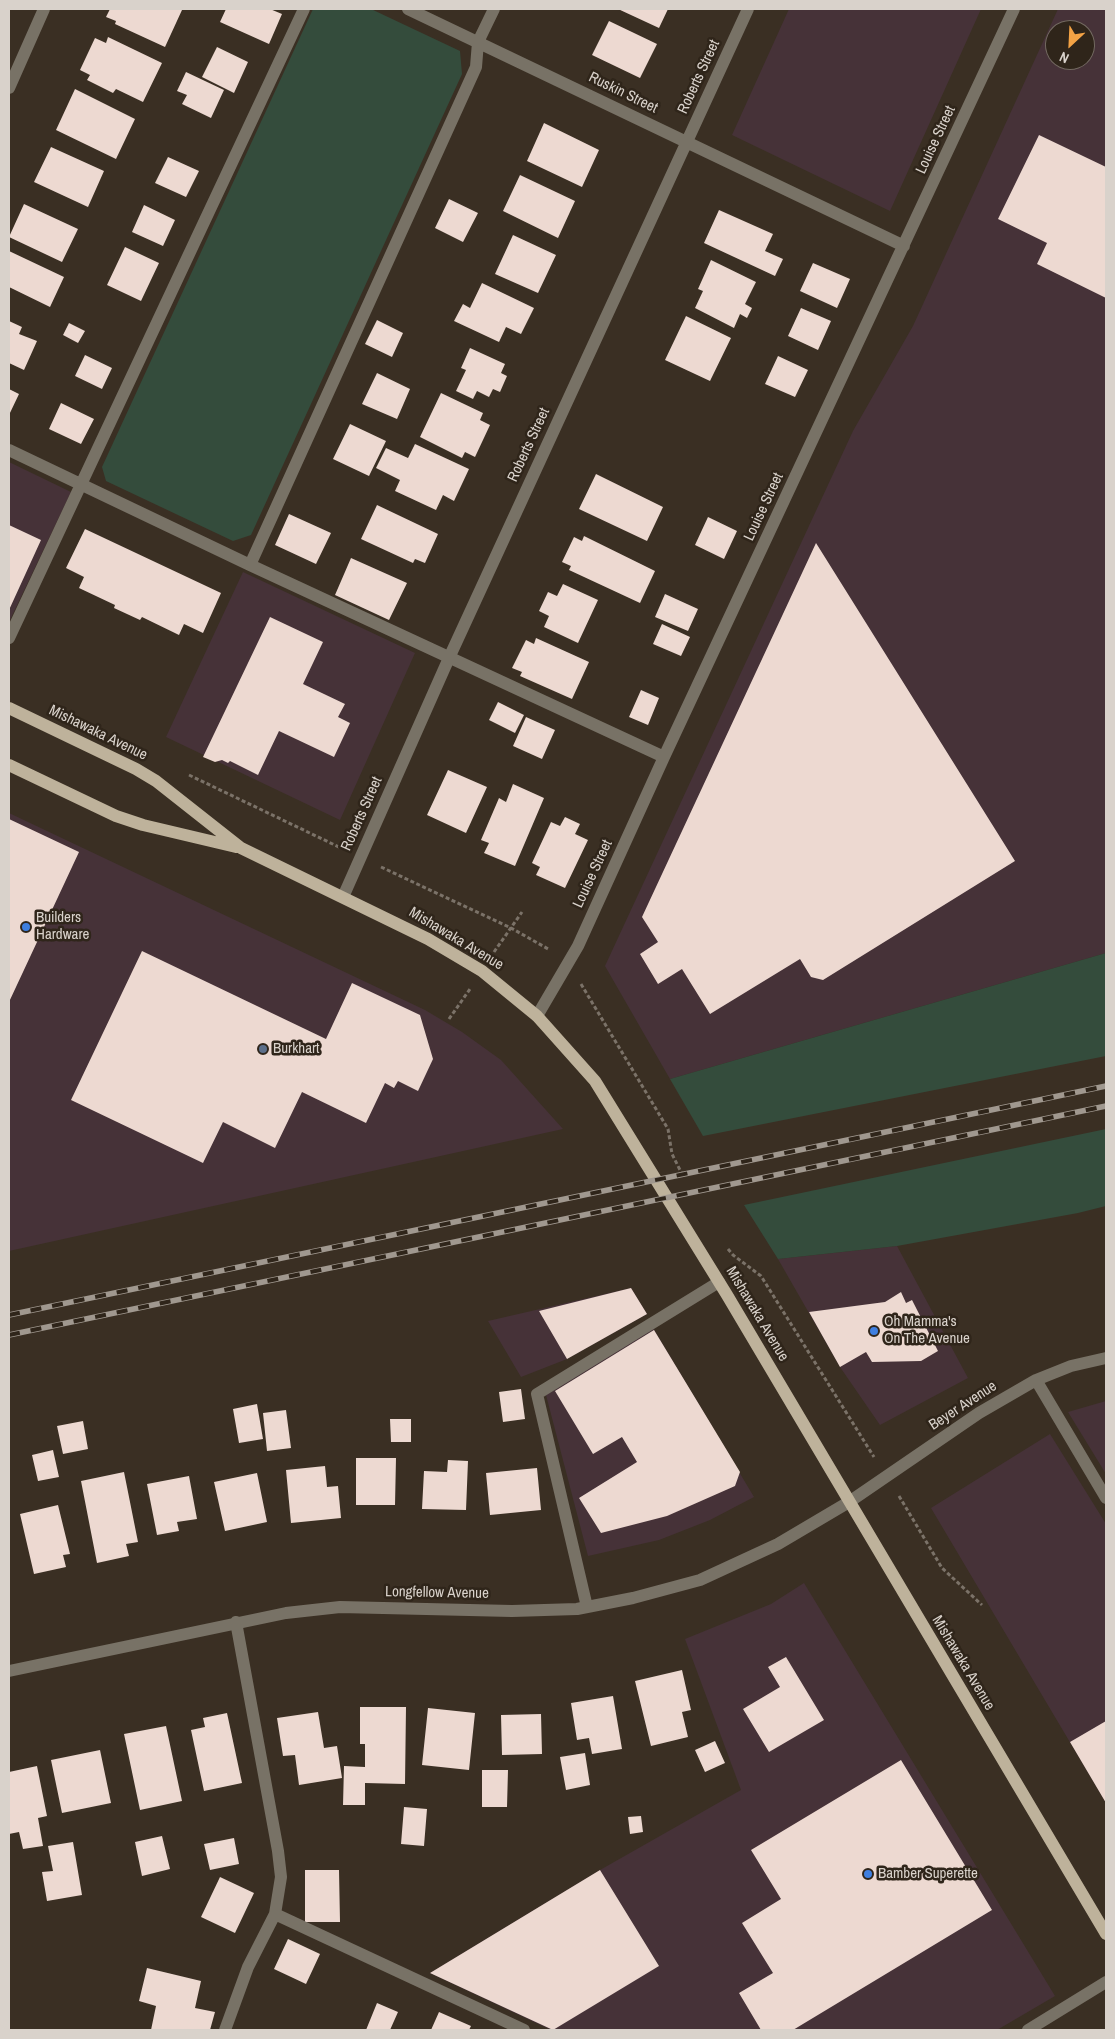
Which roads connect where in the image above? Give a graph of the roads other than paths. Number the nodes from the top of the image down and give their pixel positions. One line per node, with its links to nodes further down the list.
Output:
1 (44, 9): 8 (street)
2 (304, 9): 12 (street)
3 (408, 9): 7 (street, Ruskin Street)
4 (494, 9): 7 (street)
5 (748, 9): 9 (street, Roberts Street)
6 (1014, 9): 10 (street, Louise Street)
7 (478, 42): 9 (street, Ruskin Street); 13 (street)
8 (9, 88)
9 (686, 142): 10 (street, Ruskin Street); 15 (street, Roberts Street)
10 (904, 246): 17 (street, Louise Street)
11 (9, 450): 12 (street)
12 (82, 484): 13 (street); 14 (street)
13 (250, 565): 15 (street)
14 (9, 638)
15 (449, 658): 17 (street); 20 (street, Roberts Street)
16 (9, 708): 19 (main road, Mishawaka Avenue)
17 (664, 757): 21 (street, Louise Street)
18 (9, 765): 19 (main road, Mishawaka Avenue)
19 (241, 848): 20 (main road, Mishawaka Avenue)
20 (343, 896): 21 (main road, Mishawaka Avenue)
21 (537, 1016): 22 (main road, Mishawaka Avenue)
22 (719, 1282): 26 (main road, Mishawaka Avenue); 27 (street)
23 (1106, 1358): 24 (street, Beyer Avenue)
24 (1036, 1380): 25 (street); 26 (street, Beyer Avenue)
25 (1106, 1498)
26 (849, 1502): 27 (street, Longfellow Avenue); 31 (main road, Mishawaka Avenue)
27 (587, 1607): 28 (street, Longfellow Avenue)
28 (236, 1622): 29 (street, Longfellow Avenue); 30 (street)
29 (9, 1670)
30 (275, 1914): 33 (street); 34 (street)
31 (1106, 1934)
32 (1106, 1982): 35 (street)
33 (226, 2030)
34 (524, 2030)
35 (1028, 2030)

